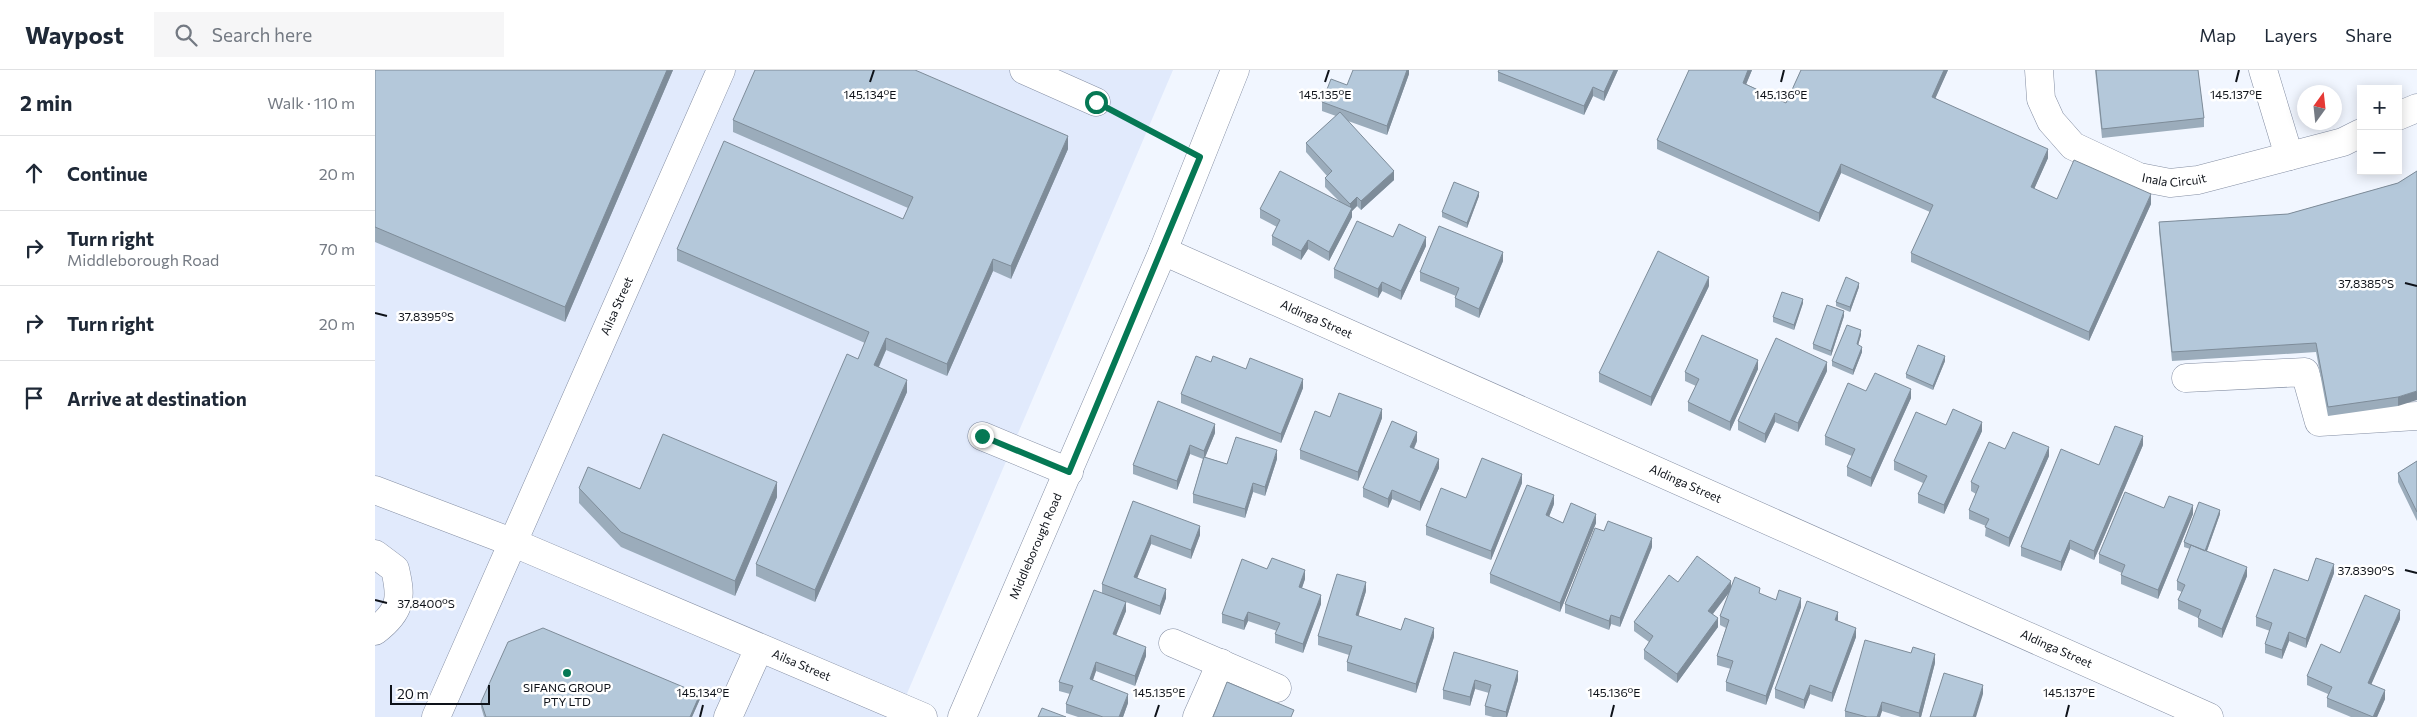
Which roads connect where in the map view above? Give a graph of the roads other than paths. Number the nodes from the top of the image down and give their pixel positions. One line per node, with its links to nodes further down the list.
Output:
1 (721, 70): 17 (street, Ailsa Street)
2 (1024, 70): 6 (street)
3 (1235, 70): 11 (street, Middleborough Road)
4 (2039, 70): 10 (street, Inala Circuit)
5 (2263, 70): 10 (street)
6 (1096, 102)
7 (2417, 108): 8 (street)
8 (2402, 114)
9 (2357, 136): 10 (street, Inala Circuit)
10 (2289, 156)
11 (1163, 250): 15 (street, Middleborough Road); 29 (street, Aldinga Street)
12 (2186, 378): 13 (street)
13 (2417, 416)
14 (982, 436): 15 (street)
15 (1069, 472): 27 (street, Middleborough Road)
16 (375, 490): 17 (street)
17 (514, 543): 21 (street, Ailsa Street); 24 (street, Ailsa Street)
18 (375, 554): 19 (street)
19 (375, 631)
20 (1173, 643): 22 (street)
21 (759, 648): 25 (street); 26 (street, Ailsa Street)
22 (1221, 663): 23 (street); 28 (street)
23 (1277, 688)
24 (436, 717)
25 (728, 717)
26 (923, 717)
27 (962, 717)
28 (1197, 717)
29 (2209, 717)

